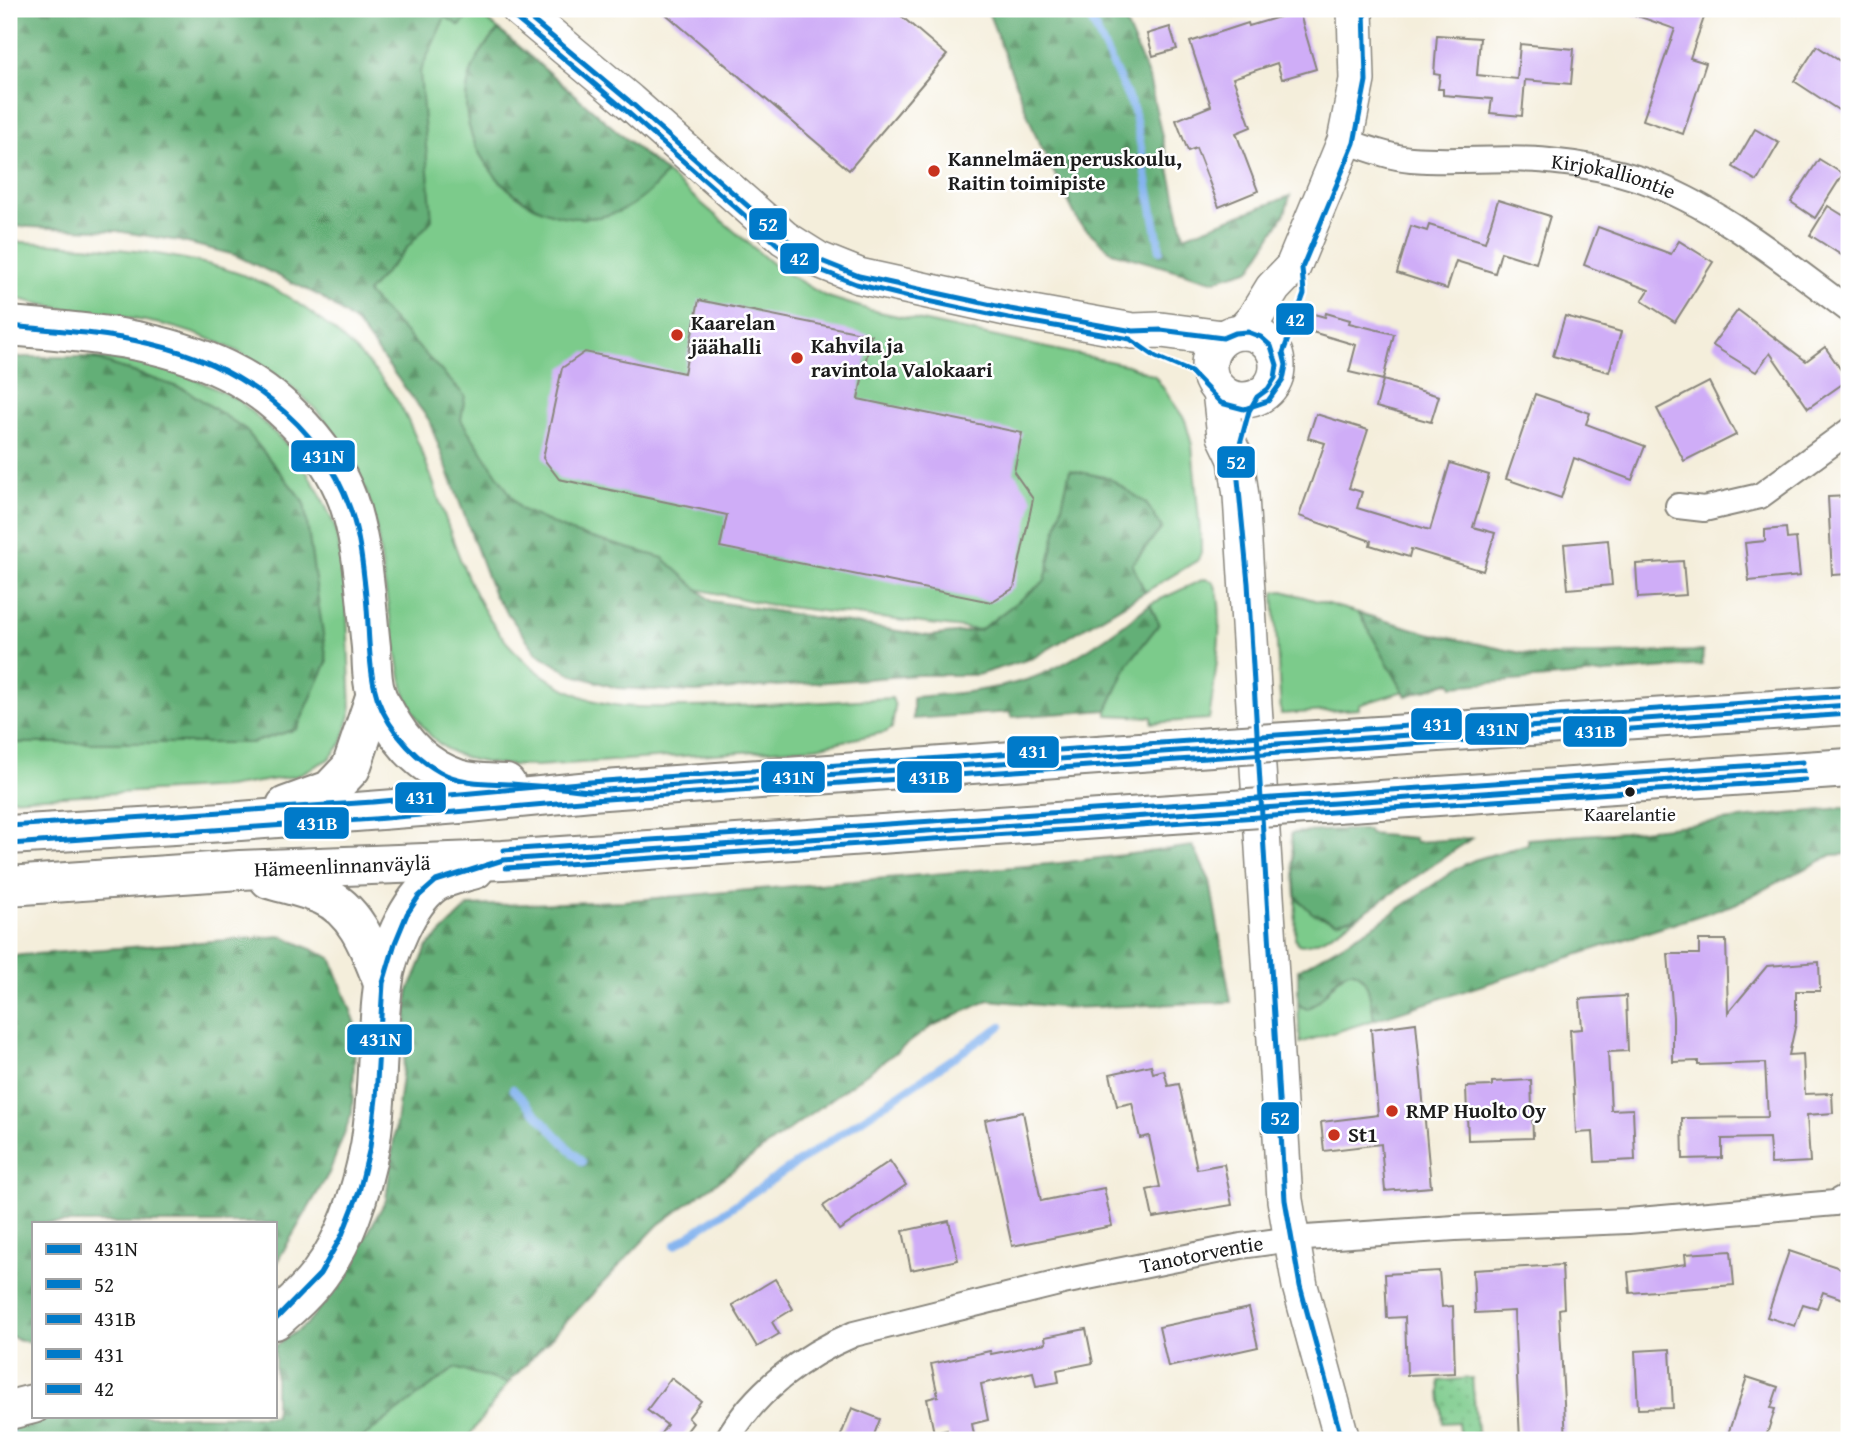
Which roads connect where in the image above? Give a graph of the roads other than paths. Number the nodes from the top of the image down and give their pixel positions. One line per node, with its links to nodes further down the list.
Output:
1 (519, 9): 7 (main road)
2 (1355, 9): 3 (main road)
3 (1345, 141): 4 (main road); 5 (street, Kirjokalliontie)
4 (1293, 267): 8 (main road); 9 (main road)
5 (1849, 310)
6 (9, 326): 15 (highway)
7 (1133, 331): 8 (main road); 10 (main road)
8 (1232, 335): 9 (main road); 10 (main road)
9 (1274, 352): 11 (main road)
10 (1216, 386): 11 (main road); 13 (main road)
11 (1257, 397): 13 (main road)
12 (1849, 430): 14 (street)
13 (1236, 458): 26 (main road)
14 (1678, 506)
15 (376, 694): 18 (highway); 19 (highway)
16 (1849, 705): 18 (highway, bridge)
17 (1849, 768): 21 (highway, Hämeenlinnanväylä, bridge)
18 (592, 791): 19 (highway)
19 (240, 821): 20 (highway)
20 (9, 835)
21 (503, 860): 22 (highway, Hämeenlinnanväylä); 24 (highway)
22 (240, 870): 23 (highway, Hämeenlinnanväylä); 24 (highway)
23 (9, 886)
24 (383, 983): 27 (highway)
25 (1844, 1206): 26 (street, Tanotorventie)
26 (1292, 1239): 32 (street, Tanotorventie); 33 (main road)
27 (276, 1319)
28 (32, 1382): 29 (highway)
29 (9, 1384)
30 (32, 1405): 31 (highway)
31 (9, 1410)
32 (727, 1440)
33 (1342, 1440)

